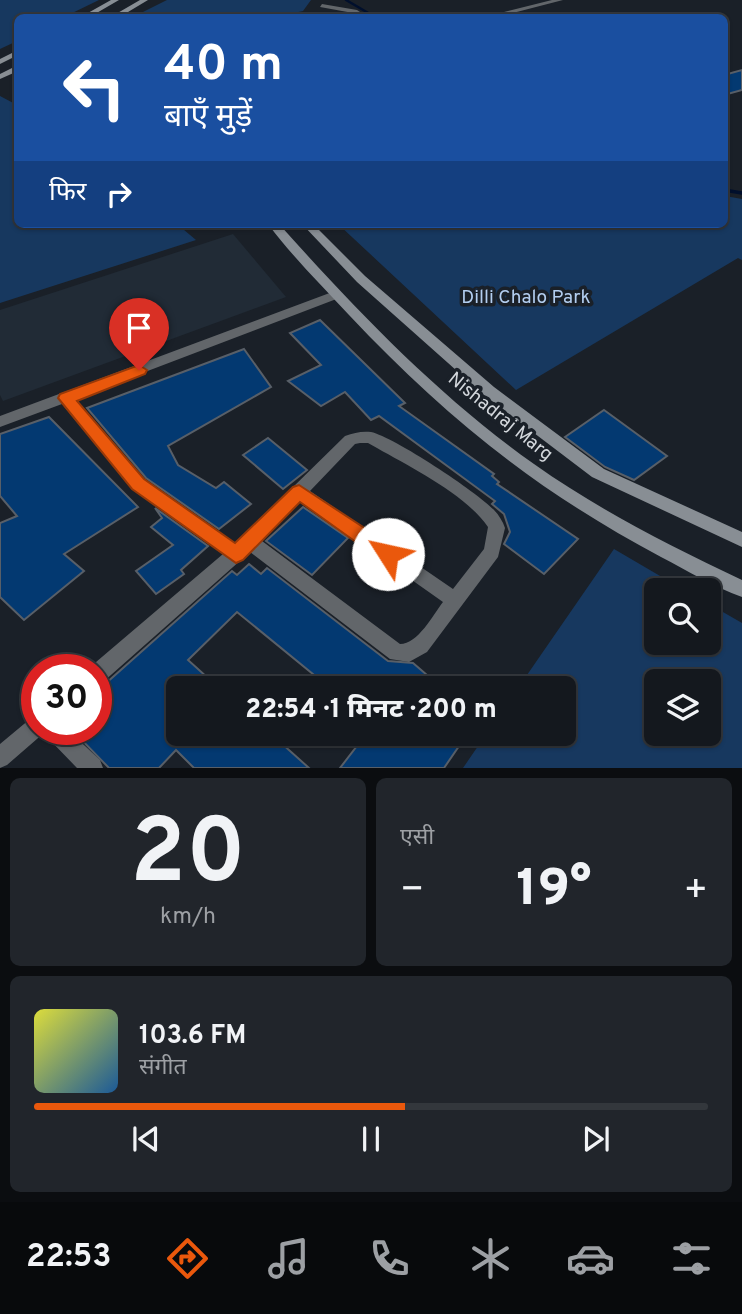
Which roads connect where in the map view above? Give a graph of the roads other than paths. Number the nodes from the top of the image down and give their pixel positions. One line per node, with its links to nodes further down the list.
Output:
1 (116, 0): 5 (main road)
2 (145, 0): 6 (main road)
3 (560, 0): 8 (street)
4 (319, 3): 7 (street)
5 (90, 14)
6 (119, 14)
7 (360, 14)
8 (500, 14)
9 (276, 228): 11 (main road, Nishadraj Marg)
10 (311, 228): 15 (main road, Nishadraj Marg)
11 (335, 295): 12 (street); 18 (main road, Nishadraj Marg)
12 (66, 398): 13 (street); 17 (street)
13 (0, 422)
14 (299, 492): 16 (street); 19 (street); 19 (street)
15 (742, 540)
16 (250, 542): 17 (street); 19 (street)
17 (236, 554): 20 (street)
18 (742, 589)
19 (455, 600)
20 (112, 660)
21 (21, 740): 23 (street)
22 (69, 745): 24 (street)
23 (0, 758)
24 (92, 768)

